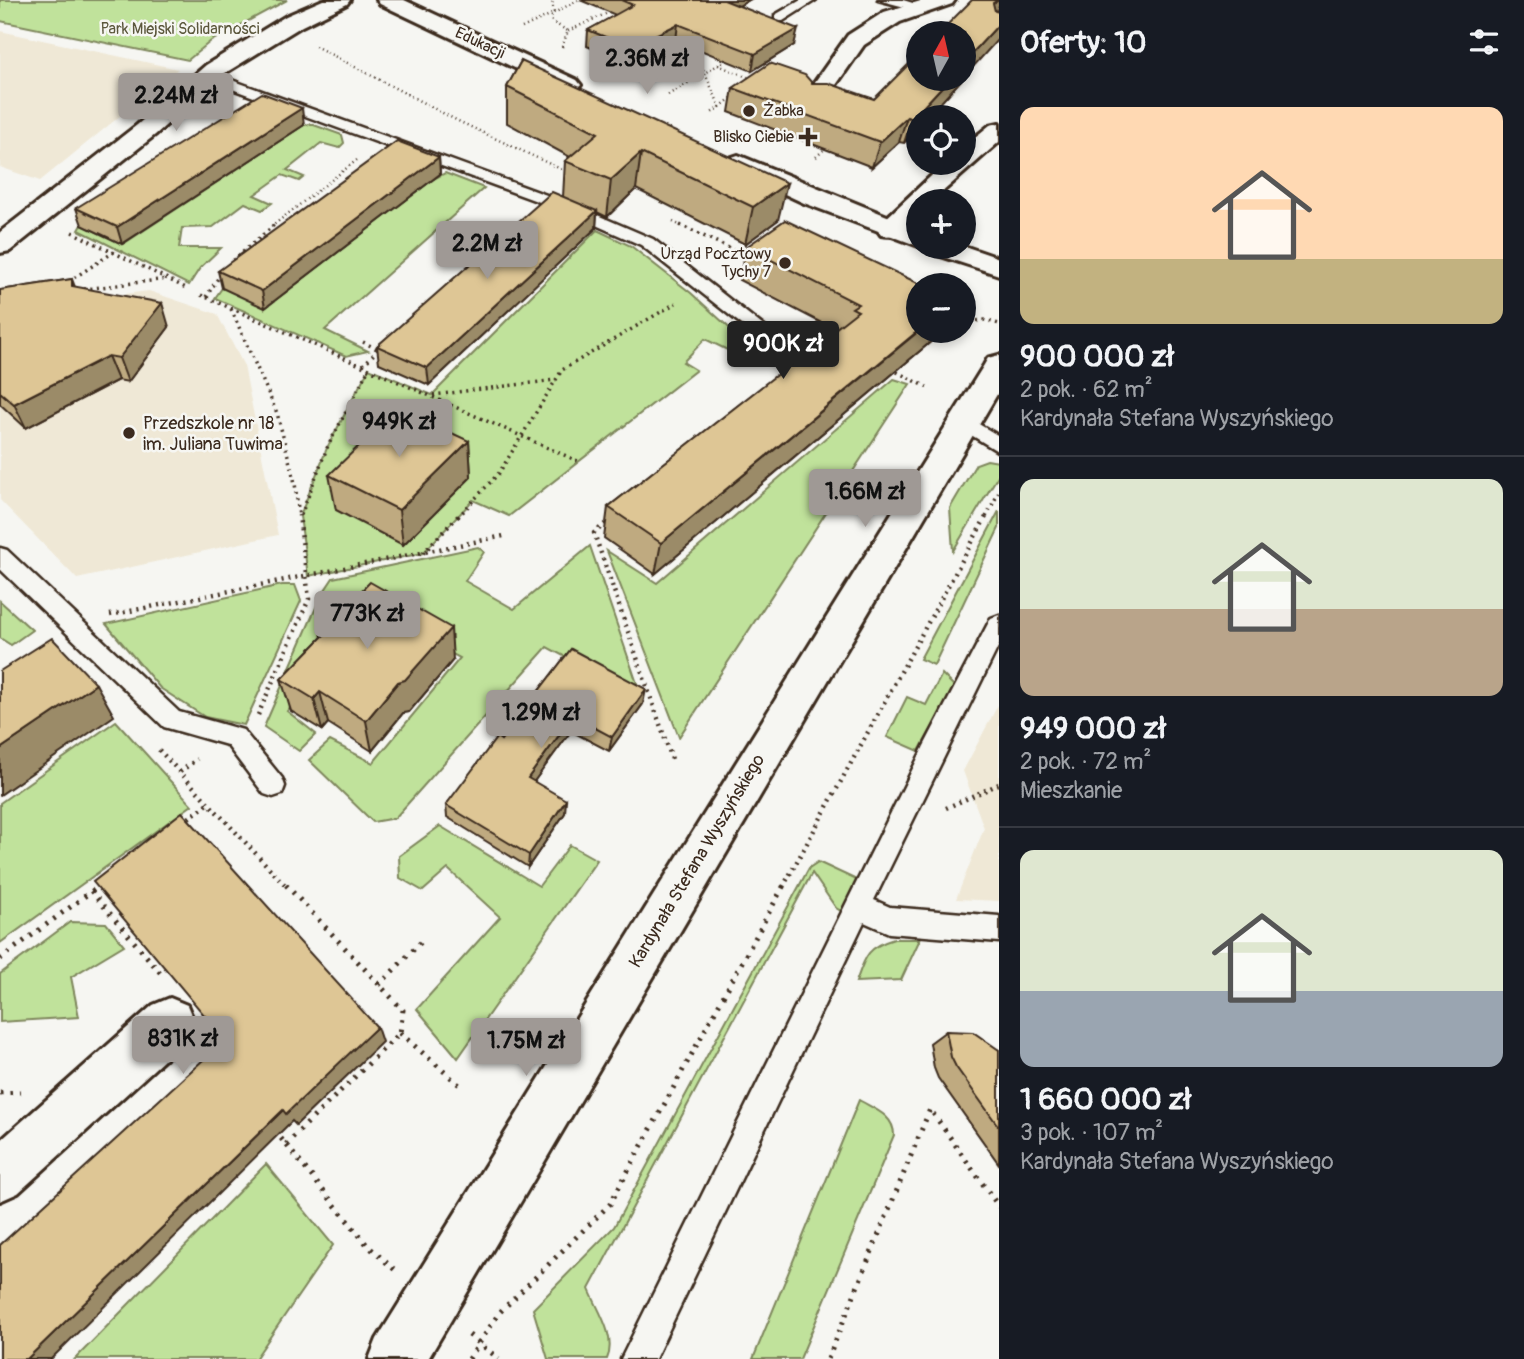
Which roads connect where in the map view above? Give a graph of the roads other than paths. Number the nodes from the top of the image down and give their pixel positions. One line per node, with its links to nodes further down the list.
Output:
1 (340, 0): 8 (street)
2 (387, 0): 9 (street, Edukacji)
3 (810, 0): 7 (lane)
4 (884, 0): 6 (lane)
5 (944, 0): 6 (street)
6 (920, 7): 10 (street)
7 (779, 18)
8 (207, 75): 17 (street); 20 (lane)
9 (585, 92)
10 (814, 100)
11 (999, 131): 12 (street)
12 (976, 149)
13 (712, 150): 15 (street)
14 (946, 175): 15 (street)
15 (890, 229): 16 (street)
16 (906, 235)
17 (0, 245)
18 (976, 259): 19 (street)
19 (999, 267)
20 (771, 339)
21 (999, 365): 22 (street, Kardynała Stefana Wyszyńskiego)
22 (982, 433): 30 (street, Kardynała Stefana Wyszyńskiego)
23 (0, 556): 25 (lane)
24 (999, 625): 26 (lane)
25 (273, 786)
26 (858, 906): 27 (lane); 31 (lane)
27 (999, 929)
28 (170, 1022): 29 (street)
29 (0, 1175)
30 (397, 1359)
31 (638, 1359)

